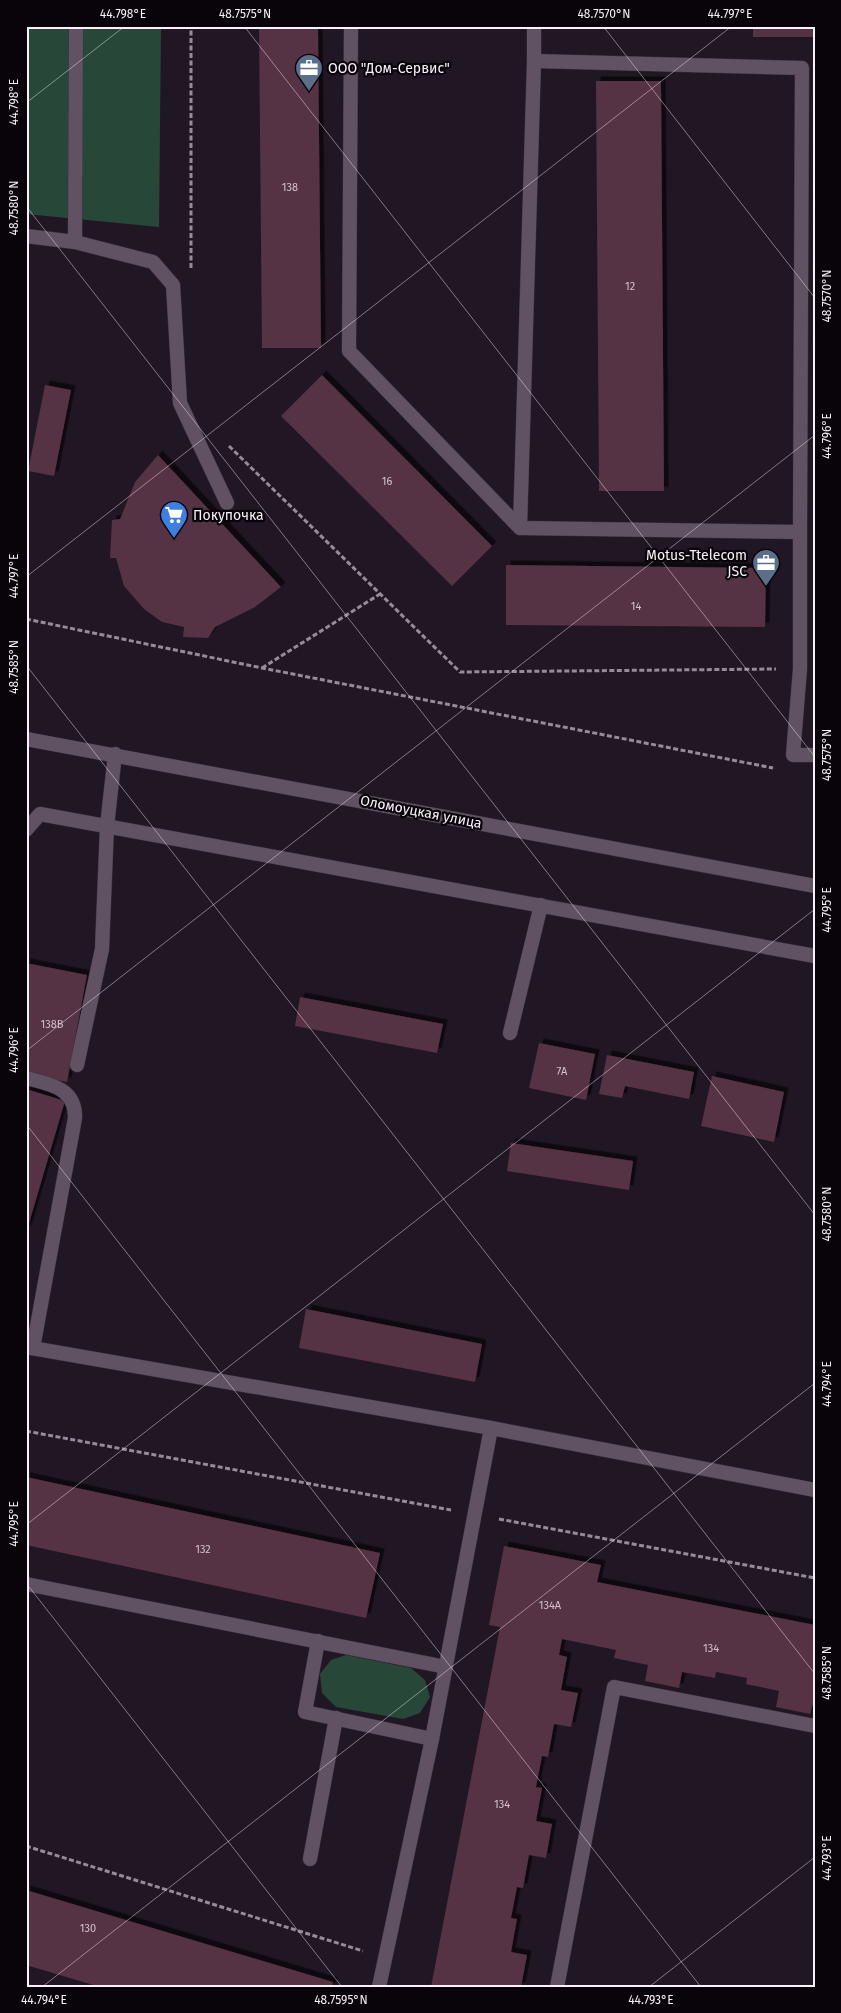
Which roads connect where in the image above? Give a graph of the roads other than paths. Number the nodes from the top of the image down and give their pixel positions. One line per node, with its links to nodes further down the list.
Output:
1 (76, 26): 6 (street)
2 (351, 26): 8 (street)
3 (534, 26): 4 (street)
4 (534, 61): 8 (street); 9 (street)
5 (26, 236): 6 (street)
6 (75, 242): 7 (street)
7 (227, 504)
8 (520, 528): 9 (street)
9 (800, 532): 12 (street)
10 (26, 739): 11 (street, Оломоуцкая улица)
11 (115, 754): 13 (street); 15 (street, Оломоуцкая улица)
12 (815, 755)
13 (107, 826): 14 (street); 16 (street); 19 (street)
14 (26, 830)
15 (815, 886)
16 (541, 905): 17 (street); 18 (street)
17 (815, 956)
18 (510, 1033)
19 (77, 1065)
20 (26, 1078): 21 (street)
21 (30, 1347): 22 (street)
22 (492, 1428): 23 (street); 26 (street)
23 (815, 1490)
24 (26, 1584): 25 (street)
25 (318, 1641): 26 (street); 27 (street)
26 (446, 1667): 29 (street)
27 (336, 1718): 29 (street); 30 (street)
28 (815, 1726): 32 (street)
29 (432, 1739): 31 (street)
30 (310, 1859)
31 (379, 1987)
32 (557, 1987)

